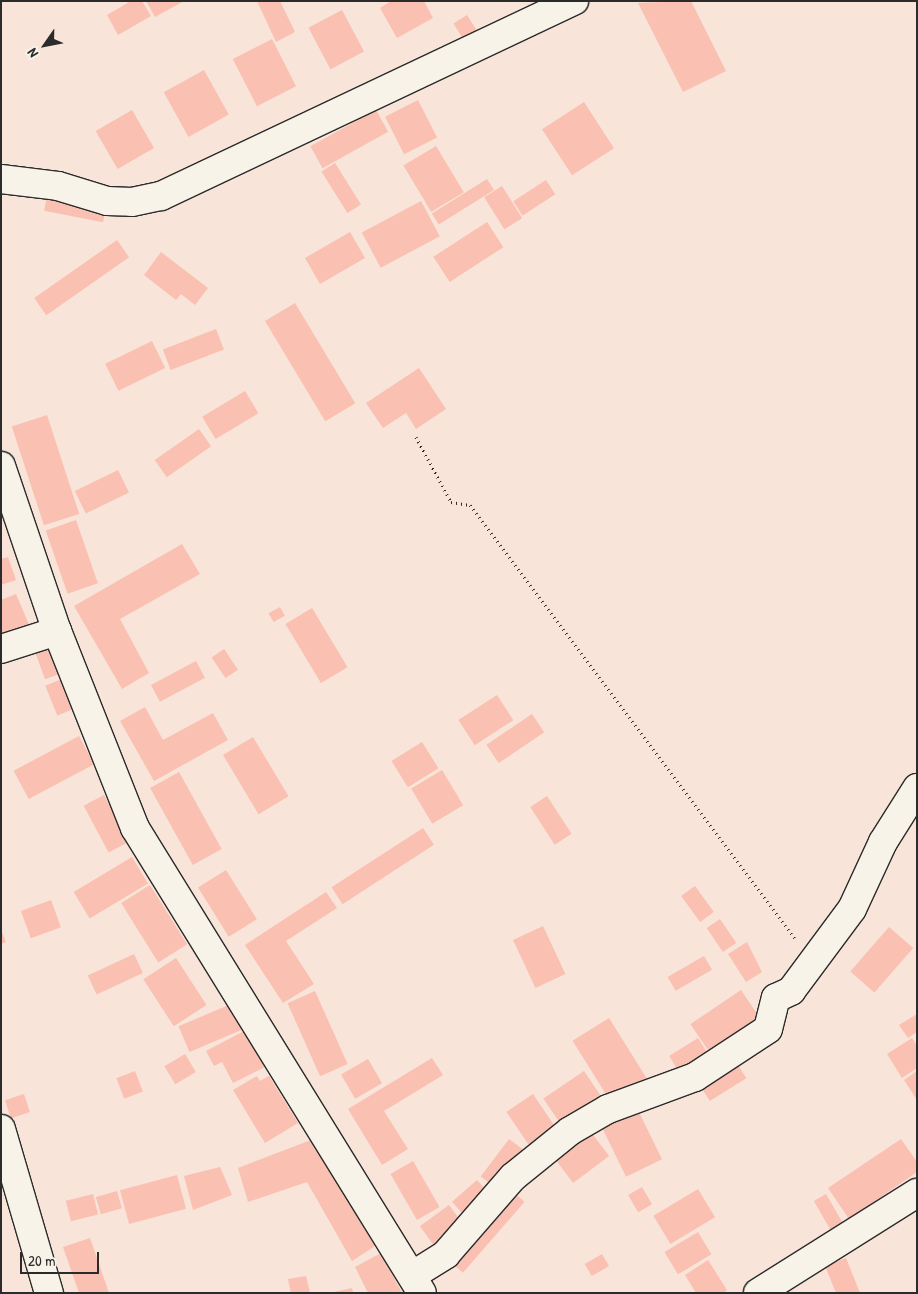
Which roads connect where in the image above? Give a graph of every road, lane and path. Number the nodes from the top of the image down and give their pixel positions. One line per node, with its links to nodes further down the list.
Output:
1 (574, 1): 2 (street)
2 (1, 179)
3 (416, 437): 8 (path)
4 (1, 466): 5 (street)
5 (57, 630): 6 (street); 11 (street)
6 (1, 648)
7 (917, 788): 8 (street)
8 (811, 964): 11 (street)
9 (1, 1129): 12 (street)
10 (917, 1193): 13 (street)
11 (417, 1284)
12 (49, 1293)
13 (758, 1293)

